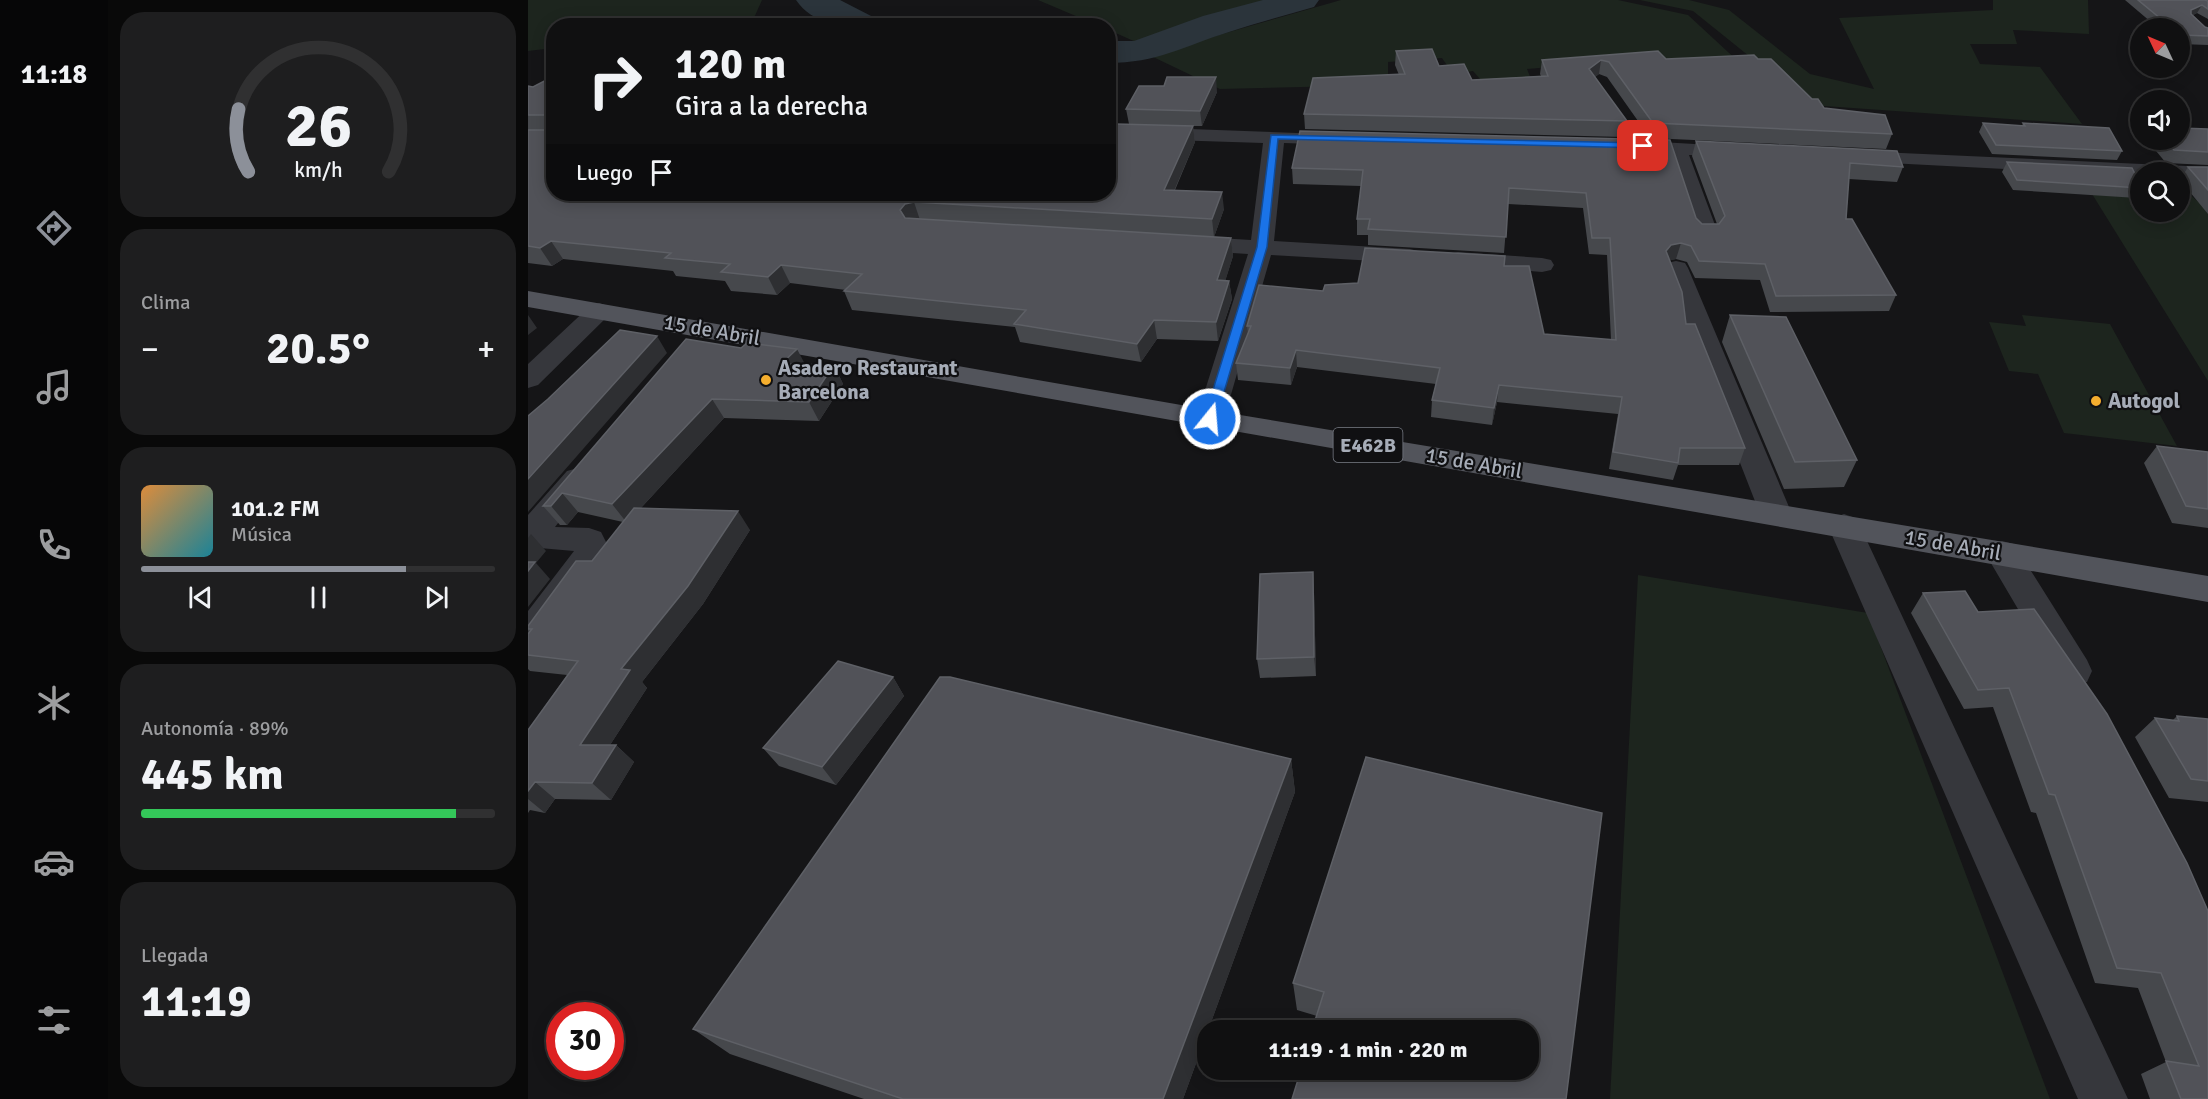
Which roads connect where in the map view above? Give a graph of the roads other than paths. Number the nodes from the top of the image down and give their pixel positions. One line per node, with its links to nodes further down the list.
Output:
1 (1630, 128): 6 (street)
2 (1116, 132): 3 (street)
3 (1274, 137): 4 (street); 13 (street)
4 (1359, 140)
5 (1608, 145): 6 (street)
6 (1643, 146): 7 (street)
7 (1676, 147): 8 (street); 11 (street)
8 (1758, 152)
9 (1840, 156): 10 (street)
10 (2208, 172)
11 (1706, 233)
12 (1168, 242): 13 (street)
13 (1262, 247): 14 (street); 21 (street)
14 (1542, 265)
15 (1676, 268): 23 (street)
16 (528, 299): 17 (main road, 15 de Abril / E462B)
17 (599, 311): 18 (main road, 15 de Abril / E462B); 20 (street)
18 (705, 329): 19 (street); 21 (main road, 15 de Abril / E462B)
19 (682, 356)
20 (528, 379)
21 (1210, 419): 23 (main road, 15 de Abril / E462B)
22 (600, 453): 27 (street)
23 (1776, 514): 24 (main road, 15 de Abril / E462B)
24 (1844, 526): 25 (main road, 15 de Abril / E462B); 29 (street)
25 (2002, 553): 26 (main road, 15 de Abril / E462B); 28 (street)
26 (2208, 589)
27 (528, 638)
28 (2095, 705)
29 (2103, 1099)

